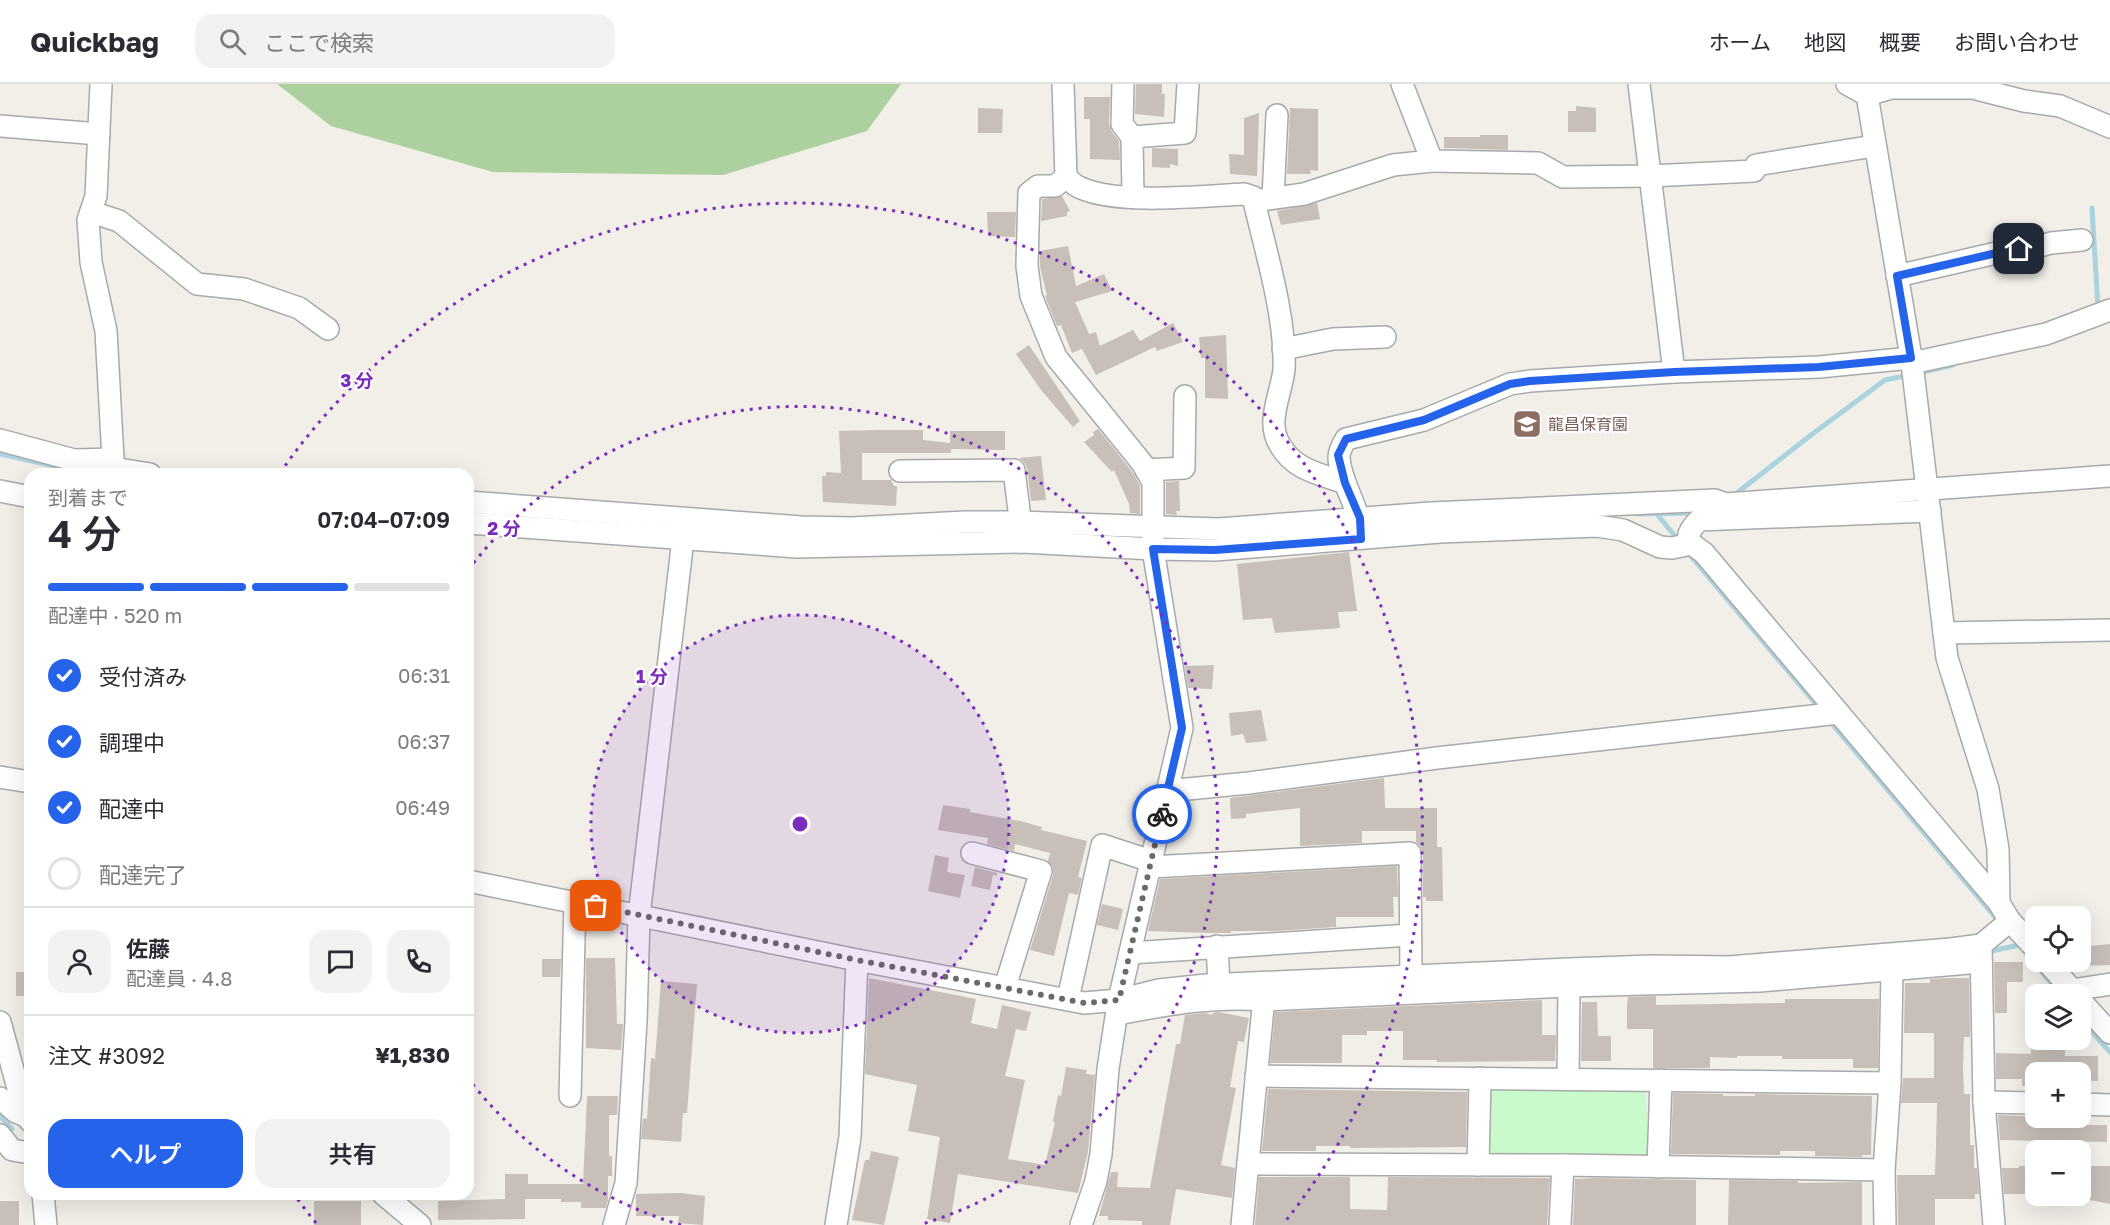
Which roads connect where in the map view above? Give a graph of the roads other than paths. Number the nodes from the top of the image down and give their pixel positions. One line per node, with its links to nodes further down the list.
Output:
1 (101, 84): 13 (street)
2 (1063, 84): 18 (street)
3 (1123, 84): 14 (street)
4 (1188, 84): 14 (street)
5 (1402, 84): 16 (street)
6 (1639, 84): 17 (street)
7 (1847, 84): 9 (street)
8 (1938, 86): 9 (street); 12 (street)
9 (1867, 95): 15 (street)
10 (1277, 115): 20 (street)
11 (0, 126): 13 (street)
12 (2110, 127)
13 (99, 134): 21 (street)
14 (1132, 136): 19 (street)
15 (1874, 146): 17 (street); 23 (street)
16 (1432, 161): 17 (street); 20 (street)
17 (1650, 176): 29 (street)
18 (1066, 177): 19 (street); 33 (street)
19 (1133, 196): 20 (street)
20 (1263, 200): 27 (street)
21 (91, 212): 25 (street); 32 (street)
22 (2082, 240): 23 (street)
23 (1897, 276): 28 (street)
24 (2102, 312): 28 (street)
25 (328, 329)
26 (1385, 337): 27 (street)
27 (1283, 350): 36 (street)
28 (1912, 368): 29 (street); 39 (street)
29 (1674, 372): 36 (street)
30 (1185, 396): 33 (street)
31 (0, 440): 32 (street)
32 (112, 468)
33 (1146, 470): 46 (street)
34 (900, 471): 44 (street)
35 (2110, 476): 39 (street)
36 (1345, 483): 43 (street)
37 (0, 491): 38 (street)
38 (24, 496)
39 (1929, 499): 41 (street); 41 (street); 50 (street)
40 (474, 503): 45 (street)
41 (1699, 511): 43 (street); 48 (street)
42 (474, 523): 47 (street)
43 (1360, 528): 46 (street); 48 (street)
44 (1021, 531): 45 (street); 46 (street)
45 (799, 537): 47 (street)
46 (1153, 538): 54 (street)
47 (683, 539): 60 (street)
48 (1685, 545): 51 (street)
49 (2110, 630): 50 (street)
50 (1944, 633): 58 (street)
51 (1830, 714): 54 (street); 58 (street)
52 (0, 777): 53 (street)
53 (24, 782)
54 (1167, 792): 56 (street)
55 (972, 854): 75 (street)
56 (1150, 864): 62 (street); 65 (street); 78 (street)
57 (474, 883): 59 (street)
58 (1999, 903): 61 (street)
59 (574, 908): 60 (street); 88 (street)
60 (638, 921): 67 (street); 107 (street)
61 (2006, 925): 63 (street); 66 (street)
62 (1410, 935): 64 (street); 70 (street)
63 (2025, 940)
64 (1217, 946): 65 (street); 73 (street)
65 (1130, 953): 79 (street)
66 (1981, 953): 68 (street); 70 (street); 90 (street)
67 (857, 965): 75 (street); 108 (street)
68 (1892, 970): 74 (street); 87 (street)
69 (2056, 972): 71 (street)
70 (1411, 977): 77 (street)
71 (2066, 984)
72 (2110, 984): 76 (street)
73 (1218, 985): 77 (street); 79 (street)
74 (1569, 986): 77 (street); 85 (street)
75 (1005, 987): 78 (street)
76 (2091, 990)
77 (1264, 991): 79 (street); 83 (street)
78 (1068, 999): 79 (street)
79 (1118, 1007): 109 (street)
80 (2091, 1012): 82 (street)
81 (0, 1022): 92 (street)
82 (2110, 1033)
83 (1256, 1076): 84 (street); 98 (street)
84 (1480, 1078): 85 (street); 99 (street)
85 (1568, 1079): 86 (street)
86 (1661, 1080): 87 (street); 101 (street)
87 (1890, 1083): 102 (street)
88 (570, 1096)
89 (0, 1098): 95 (street)
90 (1984, 1102): 91 (street); 113 (street)
91 (2025, 1103)
92 (24, 1104)
93 (2091, 1104): 94 (street)
94 (2110, 1105)
95 (24, 1116)
96 (0, 1135): 97 (street)
97 (24, 1152)
98 (1248, 1164): 99 (street); 110 (street)
99 (1478, 1165): 100 (street)
100 (1563, 1165): 101 (street); 111 (street)
101 (1658, 1167): 102 (street)
102 (1884, 1170): 112 (street)
103 (44, 1200): 105 (street)
104 (390, 1200): 106 (street)
105 (46, 1225)
106 (420, 1225)
107 (614, 1225)
108 (836, 1225)
109 (1081, 1225)
110 (1242, 1225)
111 (1560, 1225)
112 (1885, 1225)
113 (1994, 1225)

